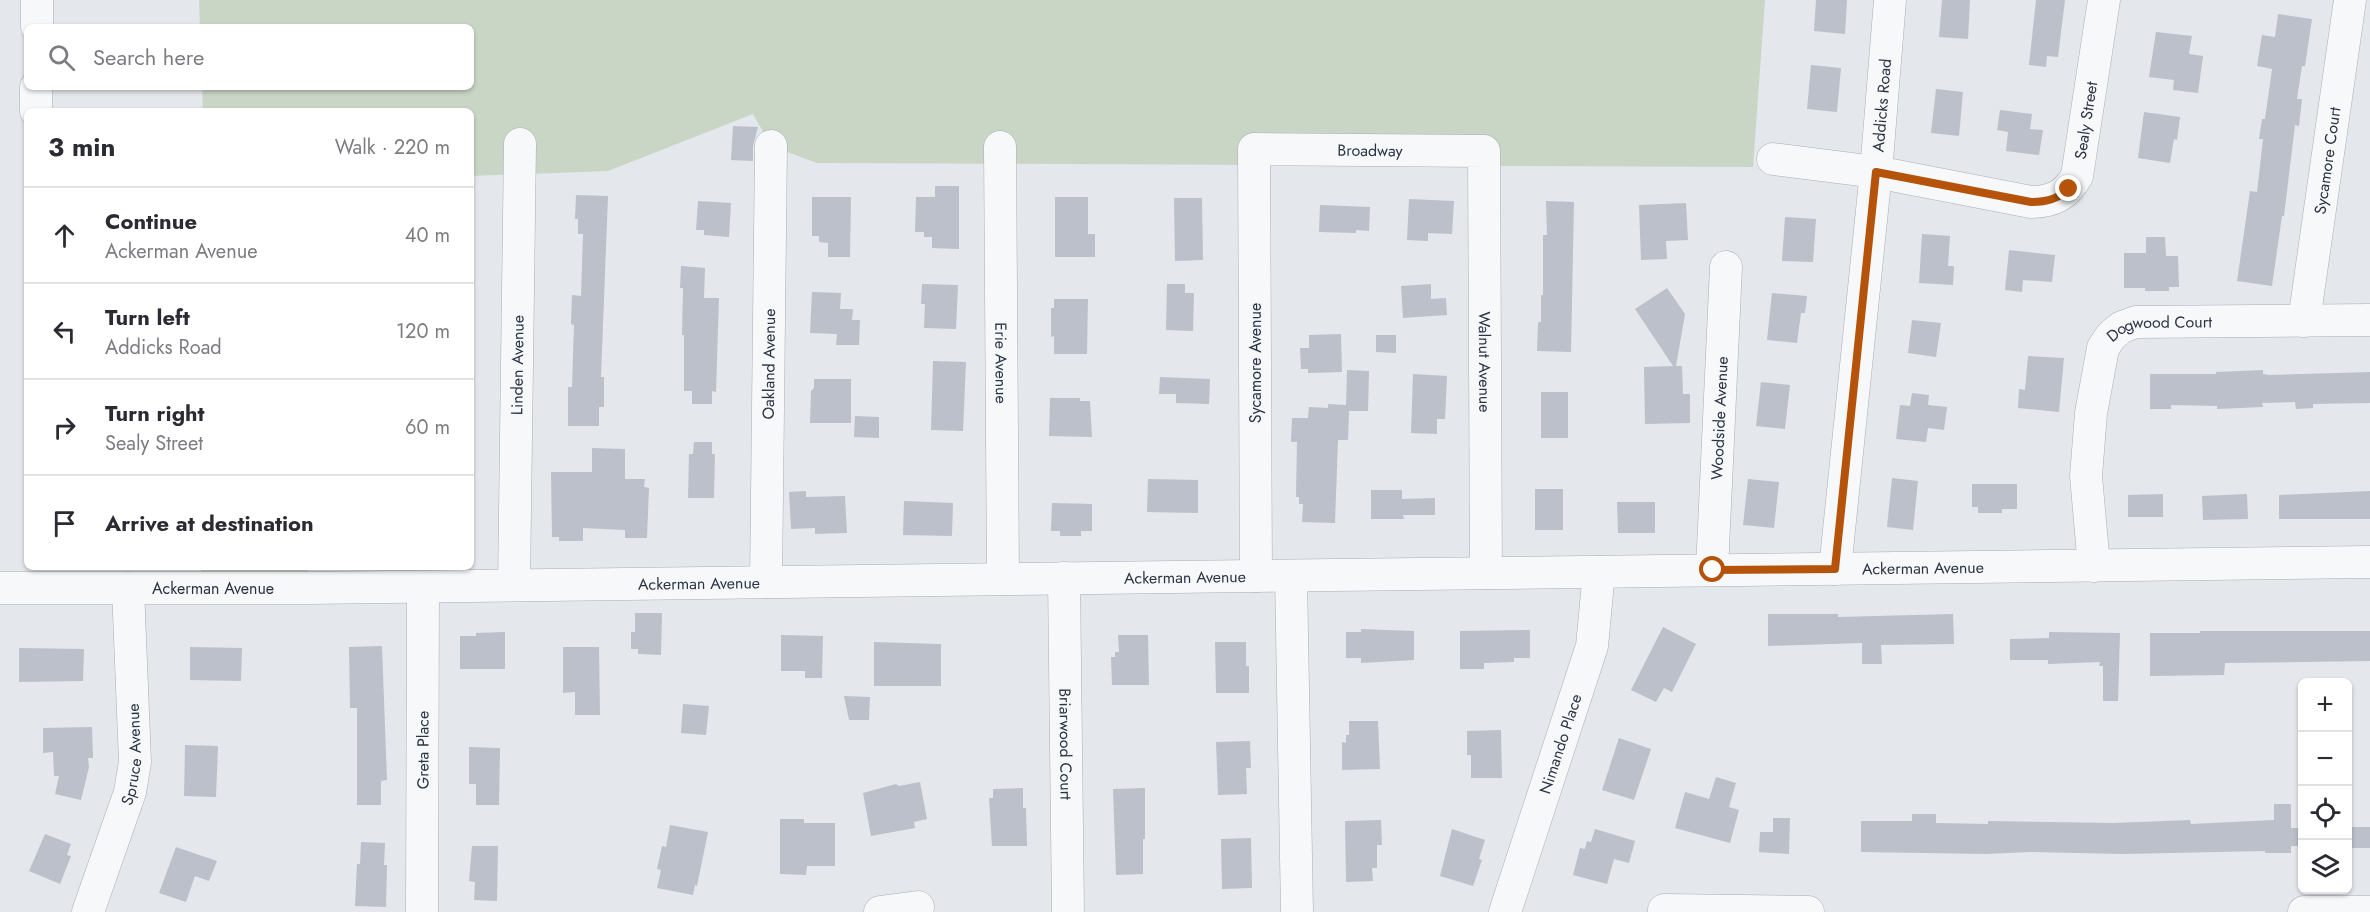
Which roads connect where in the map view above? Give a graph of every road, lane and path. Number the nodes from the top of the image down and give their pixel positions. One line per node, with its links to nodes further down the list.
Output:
1 (37, 0): 5 (street)
2 (1890, 0): 14 (street, Addicks Road)
3 (2104, 0): 14 (street, Sealy Street)
4 (2350, 0): 17 (street, Sycamore Court)
5 (37, 24)
6 (36, 90): 7 (street)
7 (36, 108)
8 (520, 144): 32 (street, Linden Avenue)
9 (771, 146): 31 (street, Oakland Avenue)
10 (1000, 147): 30 (street, Erie Avenue)
11 (1254, 149): 12 (street, Broadway); 24 (street, Sycamore Avenue)
12 (1484, 151): 23 (street, Walnut Avenue)
13 (1773, 159): 14 (street, Sealy Street)
14 (1876, 172): 20 (street, Addicks Road)
15 (1726, 267): 21 (street, Woodside Avenue)
16 (2370, 320): 17 (street, Dogwood Court)
17 (2304, 321): 19 (street, Dogwood Court)
18 (2370, 562): 19 (street, Ackerman Avenue)
19 (2094, 566): 20 (street, Ackerman Avenue)
20 (1835, 569): 21 (street, Ackerman Avenue)
21 (1713, 570): 22 (street, Ackerman Avenue)
22 (1599, 572): 23 (street, Ackerman Avenue); 43 (street, Nimando Place)
23 (1486, 573): 25 (street, Ackerman Avenue)
24 (1256, 576): 25 (street, Ackerman Avenue); 29 (street, Ackerman Avenue)
25 (1292, 576): 42 (street)
26 (32, 577): 34 (street, Ackerman Avenue); 35 (street, Ackerman Avenue)
27 (214, 578): 28 (street, Ackerman Avenue); 35 (street, Ackerman Avenue)
28 (293, 578): 33 (street, Ackerman Avenue)
29 (1064, 578): 30 (street, Ackerman Avenue); 41 (street, Briarwood Court)
30 (1003, 579): 31 (street, Ackerman Avenue)
31 (766, 582): 32 (street, Ackerman Avenue)
32 (514, 585): 33 (street, Ackerman Avenue)
33 (423, 587): 39 (street, Greta Place)
34 (0, 588)
35 (128, 588): 38 (street, Spruce Avenue)
36 (918, 907): 40 (street)
37 (1664, 910): 44 (street)
38 (88, 912)
39 (422, 912)
40 (880, 912)
41 (1068, 912)
42 (1297, 912)
43 (1505, 912)
44 (1808, 912)
45 (2304, 912): 46 (street)
46 (2370, 912)

